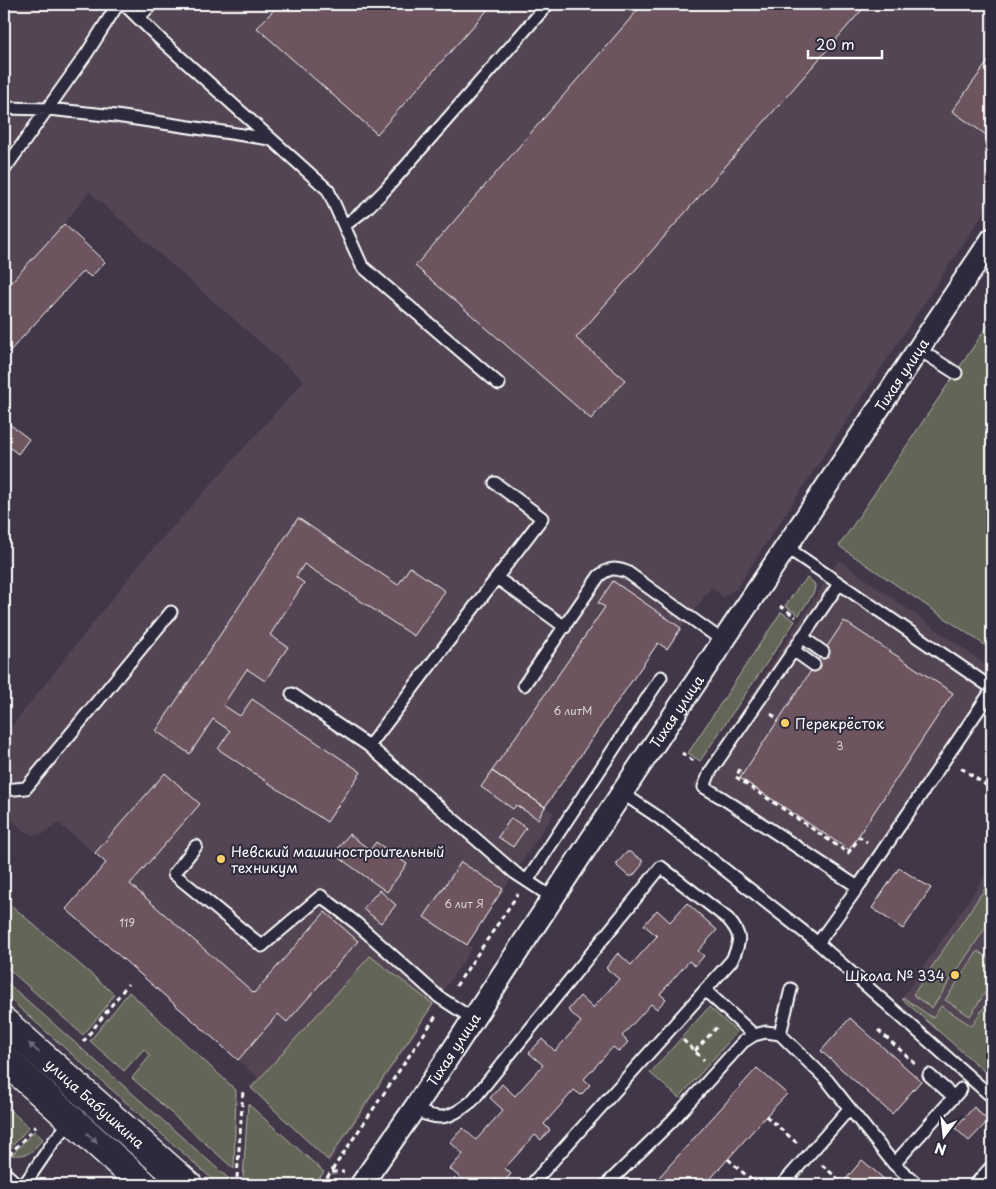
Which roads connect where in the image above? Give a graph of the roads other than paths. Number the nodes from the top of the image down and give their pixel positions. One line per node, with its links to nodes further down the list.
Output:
1 (118, 4): 7 (lane)
2 (124, 4): 5 (lane)
3 (152, 4): 5 (lane)
4 (548, 4): 10 (lane)
5 (138, 18): 8 (lane)
6 (4, 108): 7 (lane)
7 (48, 108): 8 (lane); 9 (lane)
8 (271, 139): 10 (lane)
9 (4, 170)
10 (344, 226): 14 (lane)
11 (992, 239): 12 (street, Тихая улица)
12 (918, 348): 13 (lane); 16 (street, Тихая улица)
13 (956, 373)
14 (498, 384)
15 (495, 483): 17 (lane)
16 (786, 547): 18 (lane); 22 (street, Тихая улица)
17 (496, 578): 20 (lane); 30 (lane)
18 (839, 584): 21 (lane); 28 (lane)
19 (172, 612): 31 (lane)
20 (565, 627): 22 (lane); 27 (lane)
21 (802, 637): 23 (lane); 24 (lane)
22 (723, 641): 32 (street, Тихая улица)
23 (793, 650): 25 (lane); 35 (lane)
24 (823, 652)
25 (814, 665)
26 (661, 677): 34 (lane)
27 (524, 685)
28 (992, 689): 35 (lane)
29 (292, 694): 30 (lane)
30 (370, 746): 34 (lane)
31 (4, 790)
32 (622, 793): 36 (street, Тихая улица); 37 (lane)
33 (196, 846): 40 (lane)
34 (527, 881): 36 (lane)
35 (858, 887): 37 (lane)
36 (553, 898): 40 (street, Тихая улица)
37 (818, 943): 46 (lane)
38 (791, 988): 43 (lane)
39 (705, 990): 42 (lane); 47 (lane); 58 (lane)
40 (473, 1019): 47 (street, Тихая улица)
41 (4, 1022): 49 (main road, улица Бабушкина, one-way to 41)
42 (754, 1034): 43 (lane); 59 (lane)
43 (780, 1034): 48 (lane)
44 (4, 1059): 49 (main road, улица Бабушкина)
45 (929, 1076): 50 (lane)
46 (992, 1098)
47 (414, 1109): 57 (street, Тихая улица)
48 (849, 1109): 50 (lane); 60 (lane)
49 (81, 1110): 52 (main road, улица Бабушкина); 55 (lane)
50 (894, 1164): 61 (lane)
51 (992, 1167): 62 (lane)
52 (140, 1170): 56 (main road, улица Бабушкина)
53 (4, 1172): 54 (lane)
54 (18, 1185)
55 (24, 1185)
56 (188, 1185)
57 (361, 1185)
58 (531, 1185)
59 (606, 1185)
60 (782, 1185)
61 (918, 1185)
62 (975, 1185)

